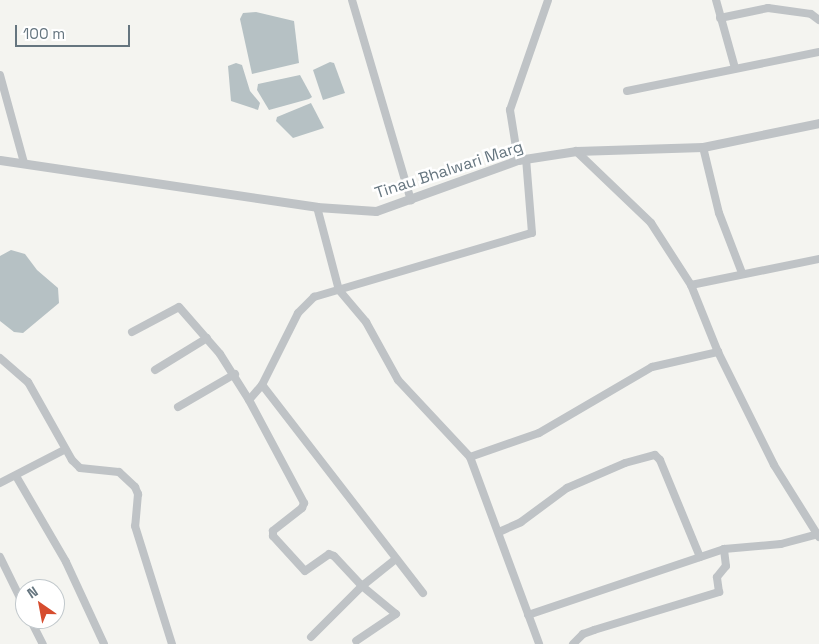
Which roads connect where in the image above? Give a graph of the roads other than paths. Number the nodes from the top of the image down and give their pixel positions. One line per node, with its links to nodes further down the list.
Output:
1 (352, 0): 16 (street)
2 (548, 0): 14 (street)
3 (716, 0): 4 (street)
4 (720, 18): 5 (street); 7 (street)
5 (819, 20)
6 (819, 52): 7 (street)
7 (735, 68): 9 (street)
8 (0, 74): 15 (street)
9 (627, 91)
10 (819, 123): 11 (street, Tinau Bhalwari Marg)
11 (703, 147): 12 (street, Tinau Bhalwari Marg); 19 (street)
12 (576, 150): 14 (street, Tinau Bhalwari Marg); 20 (street)
13 (0, 160): 15 (street, Tinau Bhalwari Marg)
14 (522, 160): 16 (street, Tinau Bhalwari Marg); 21 (street)
15 (24, 163): 17 (street, Tinau Bhalwari Marg)
16 (411, 200): 17 (street, Tinau Bhalwari Marg)
17 (317, 207): 21 (street)
18 (819, 259): 19 (street)
19 (742, 273): 20 (street)
20 (692, 285): 24 (street)
21 (339, 290): 28 (street); 32 (street)
22 (132, 332): 23 (street)
23 (207, 338): 26 (street); 27 (street)
24 (718, 352): 32 (street); 36 (street)
25 (0, 358): 31 (street)
26 (155, 370)
27 (235, 374): 29 (street); 30 (street)
28 (262, 385): 29 (street); 40 (street)
29 (249, 400): 41 (street)
30 (178, 407)
31 (64, 450): 33 (street); 50 (street)
32 (470, 457): 35 (street)
33 (16, 476): 34 (street); 49 (street)
34 (0, 483)
35 (499, 532): 39 (street); 44 (street)
36 (818, 535): 37 (street)
37 (724, 550): 39 (street); 52 (street)
38 (0, 557): 42 (street)
39 (700, 557): 44 (street)
40 (396, 559): 41 (street); 43 (street)
41 (362, 586): 46 (street); 47 (street)
42 (15, 588)
43 (423, 593)
44 (528, 615): 51 (street)
45 (35, 629): 48 (street)
46 (311, 637)
47 (356, 640)
48 (43, 644)
49 (104, 644)
50 (172, 644)
51 (539, 644)
52 (573, 644)

